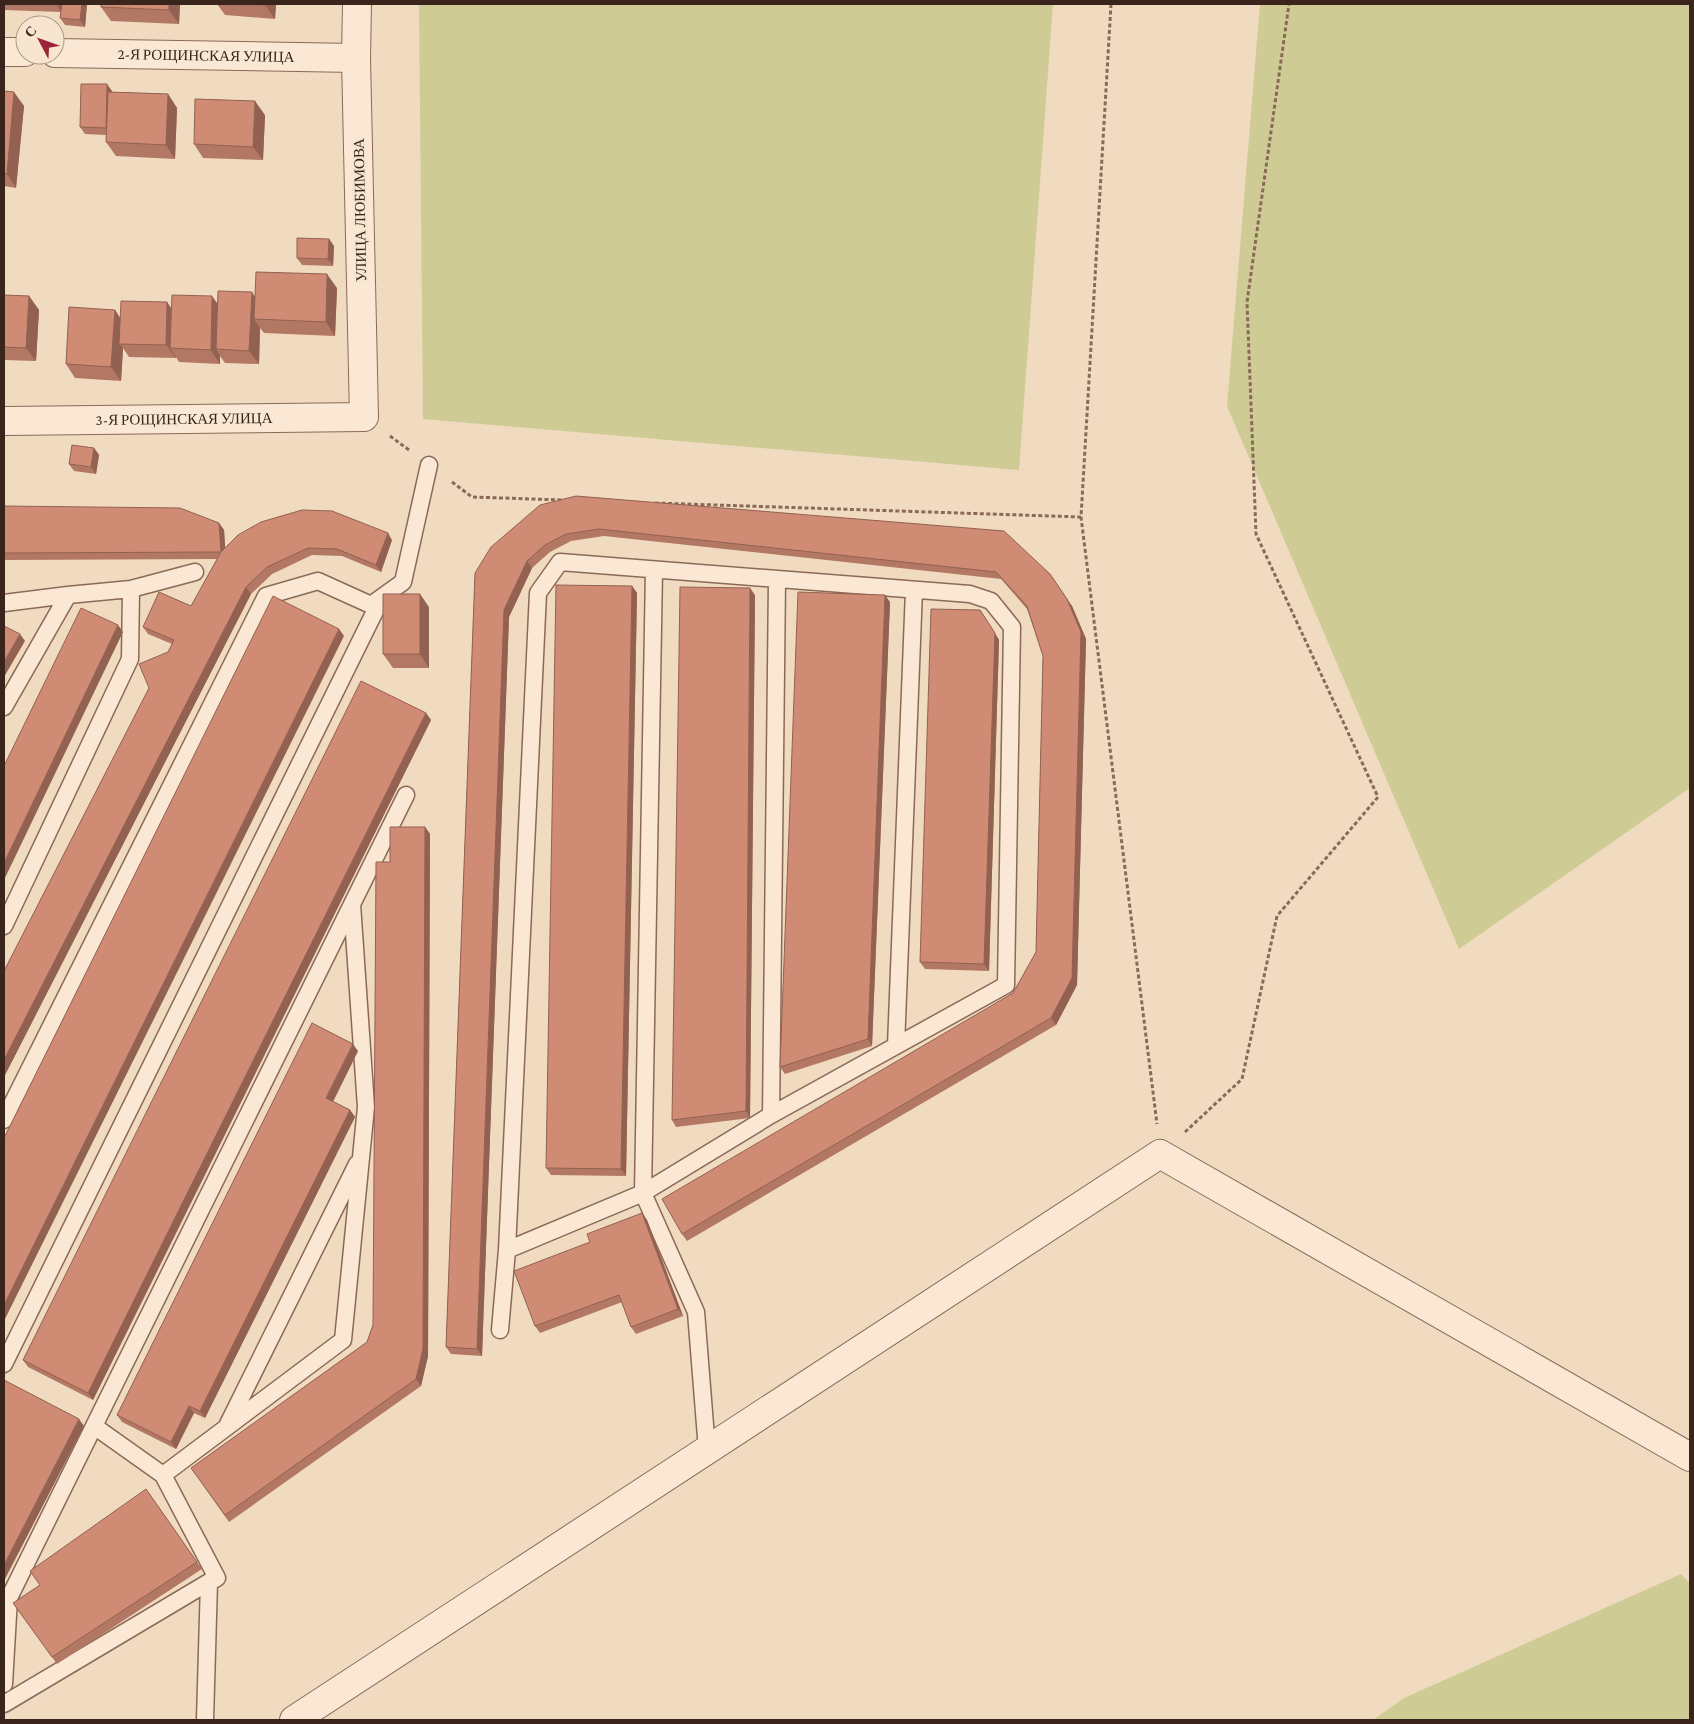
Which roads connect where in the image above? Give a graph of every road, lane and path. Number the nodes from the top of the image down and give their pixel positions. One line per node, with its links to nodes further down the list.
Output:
1 (357, 4): 5 (street, УЛИЦА ЛЮБИМОВА)
2 (1111, 4): 11 (path)
3 (1289, 4): 28 (path)
4 (65, 53): 5 (street, 2-Я РОЩИНСКАЯ УЛИЦА)
5 (356, 58): 6 (street, УЛИЦА ЛЮБИМОВА)
6 (364, 417): 7 (street, 3-Я РОЩИНСКАЯ УЛИЦА); 8 (path)
7 (4, 421)
8 (429, 465): 9 (path); 18 (lane)
9 (572, 500)
10 (652, 502): 11 (path)
11 (1081, 517): 28 (path)
12 (654, 570): 14 (lane); 29 (lane); 30 (lane)
13 (195, 572): 15 (lane)
14 (777, 580): 16 (lane); 25 (lane)
15 (131, 589): 17 (lane); 23 (lane)
16 (914, 590): 24 (lane); 24 (lane)
17 (68, 595): 19 (lane); 20 (lane)
18 (382, 597): 26 (lane); 32 (lane)
19 (4, 603)
20 (4, 708)
21 (406, 795): 22 (lane)
22 (352, 903): 27 (lane); 33 (lane)
23 (4, 926)
24 (896, 1046): 25 (lane)
25 (771, 1115): 29 (lane)
26 (4, 1120)
27 (362, 1154): 34 (lane); 34 (lane)
28 (1160, 1154): 35 (street); 36 (street)
29 (643, 1193): 30 (lane); 35 (lane)
30 (507, 1250): 31 (lane)
31 (500, 1330)
32 (4, 1364)
33 (94, 1426): 37 (lane); 39 (lane)
34 (226, 1428): 37 (lane)
35 (707, 1450): 42 (street)
36 (1690, 1457)
37 (163, 1475): 38 (lane)
38 (209, 1582): 40 (lane); 41 (lane)
39 (4, 1684)
40 (4, 1704)
41 (205, 1720)
42 (294, 1720)

